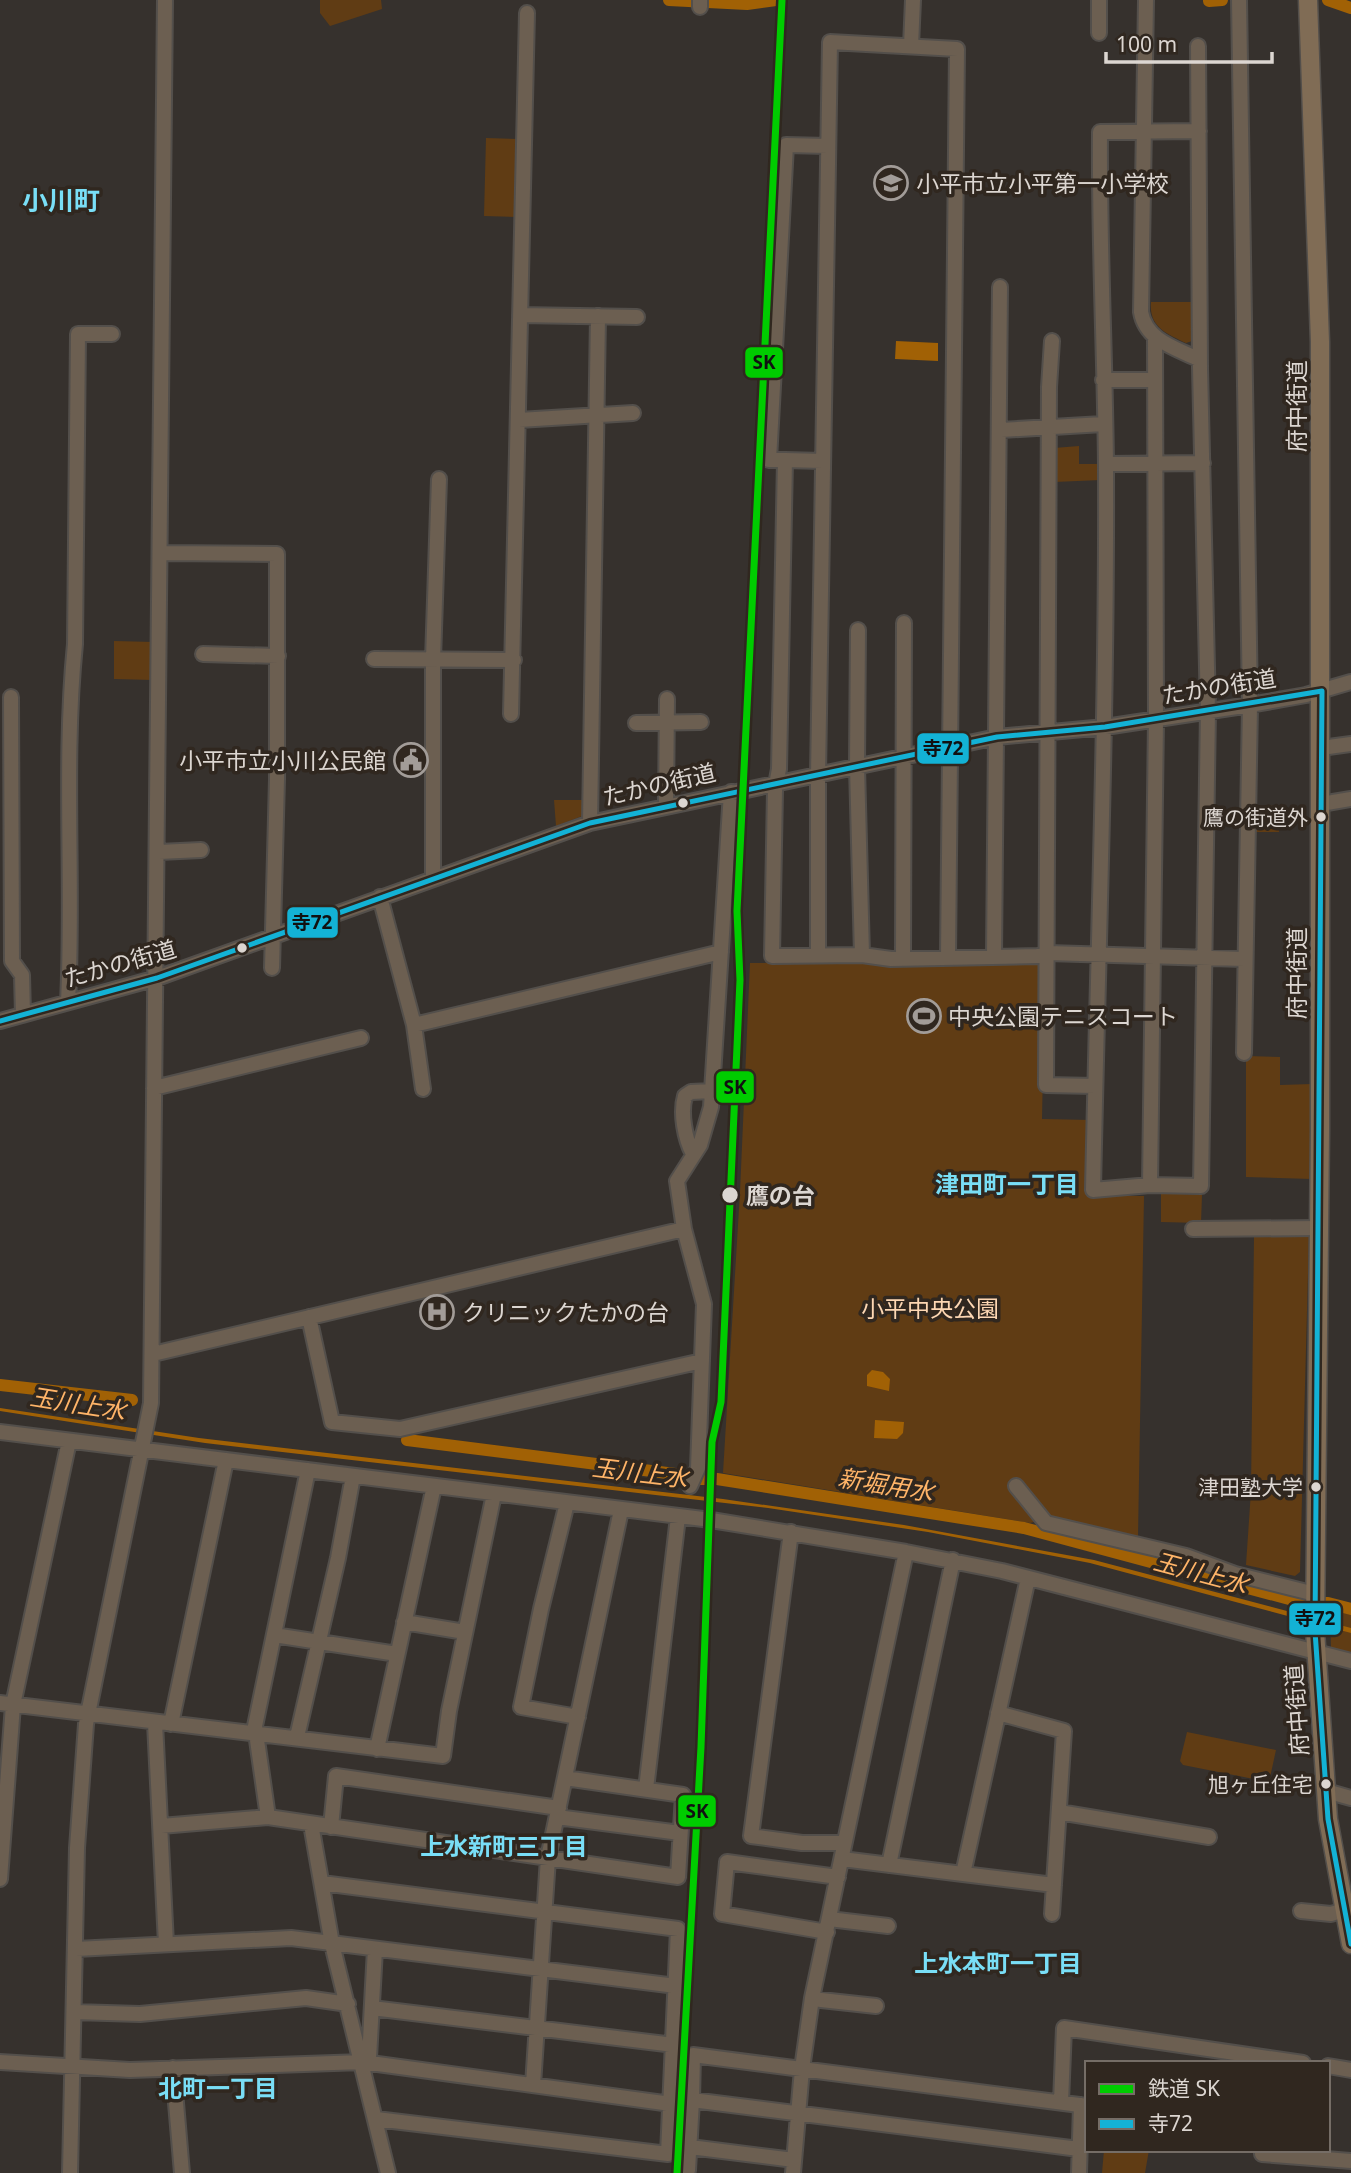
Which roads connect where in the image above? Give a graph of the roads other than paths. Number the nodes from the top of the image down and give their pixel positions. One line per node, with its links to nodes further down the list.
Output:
1 (165, 0): 36 (street)
2 (913, 0): 9 (street)
3 (1099, 0): 8 (street)
4 (1146, 0): 11 (street)
5 (1308, 0): 45 (main road, 府中街道)
6 (1239, 1): 48 (street)
7 (527, 13): 15 (street)
8 (1100, 33)
9 (911, 46): 13 (street); 59 (street)
10 (1198, 46): 12 (street)
11 (1145, 131): 12 (street); 19 (street); 22 (street)
12 (1199, 131): 21 (street)
13 (828, 146): 30 (street); 31 (street)
14 (1000, 287): 29 (street)
15 (520, 315): 16 (street); 26 (street)
16 (598, 316): 17 (street); 25 (street)
17 (637, 317)
18 (112, 334): 88 (street)
19 (1155, 338): 21 (street); 23 (street)
20 (1052, 341): 28 (street)
21 (1200, 359): 32 (street)
22 (1103, 380): 23 (street); 27 (street)
23 (1154, 380): 34 (street)
24 (634, 413): 25 (street)
25 (595, 416): 26 (street); 69 (street)
26 (519, 419): 43 (street)
27 (1103, 424): 28 (street); 33 (street)
28 (1050, 427): 29 (street); 56 (street)
29 (1000, 430): 57 (street)
30 (785, 460): 31 (street); 64 (street)
31 (823, 461): 63 (street)
32 (1203, 463): 34 (street); 49 (street)
33 (1106, 464): 34 (street); 55 (street)
34 (1154, 464): 51 (street)
35 (439, 479): 42 (street)
36 (160, 553): 40 (street); 71 (street)
37 (904, 623): 61 (street)
38 (858, 630): 62 (street)
39 (203, 654): 40 (street)
40 (278, 656): 74 (street)
41 (374, 659): 42 (street)
42 (433, 660): 43 (street); 72 (street)
43 (514, 660): 50 (street)
44 (1351, 682): 45 (street, たかの街道)
45 (1322, 691): 48 (street, たかの街道); 60 (main road, 府中街道)
46 (12, 697): 89 (street)
47 (667, 699): 52 (street)
48 (1250, 705): 49 (street, たかの街道); 85 (street)
49 (1208, 710): 51 (street, たかの街道); 84 (street)
50 (511, 714)
51 (1156, 719): 55 (street, たかの街道); 80 (street)
52 (666, 722): 53 (street); 54 (street); 68 (street)
53 (701, 722)
54 (636, 723)
55 (1105, 727): 56 (street, たかの街道); 77 (street)
56 (1048, 733): 57 (street, たかの街道); 76 (street)
57 (997, 737): 59 (street, たかの街道); 82 (street)
58 (1351, 744): 60 (street)
59 (953, 746): 61 (street, たかの街道); 81 (street)
60 (1321, 748): 67 (main road, 府中街道)
61 (902, 757): 62 (street, たかの街道); 83 (street)
62 (857, 767): 63 (street, たかの街道); 79 (street)
63 (818, 775): 64 (street, たかの街道); 78 (street)
64 (778, 783): 65 (street, たかの街道); 78 (street)
65 (731, 792): 68 (street, たかの街道); 75 (street)
66 (1351, 799): 67 (street)
67 (1321, 804): 100 (main road, 府中街道)
68 (666, 805): 69 (street, たかの街道)
69 (590, 823): 72 (street, たかの街道)
70 (201, 850): 71 (street)
71 (159, 852): 87 (street)
72 (433, 878): 73 (street, たかの街道)
73 (380, 897): 74 (street, たかの街道); 91 (street)
74 (274, 935): 86 (street); 87 (street, たかの街道)
75 (721, 952): 91 (street); 97 (street)
76 (1048, 953): 77 (street); 82 (street); 94 (street)
77 (1099, 954): 80 (street); 94 (street)
78 (818, 955): 79 (street)
79 (862, 955): 83 (street)
80 (1153, 956): 84 (street); 99 (street)
81 (948, 957): 82 (street); 83 (street)
82 (995, 957)
83 (903, 958)
84 (1205, 958): 85 (street); 99 (street)
85 (1244, 959): 93 (street)
86 (272, 968)
87 (158, 978): 88 (street, たかの街道); 95 (street)
88 (68, 1002): 89 (street, たかの街道)
89 (23, 1015): 90 (street, たかの街道)
90 (0, 1021)
91 (414, 1025): 96 (street)
92 (361, 1038): 95 (street)
93 (1244, 1053)
94 (1095, 1086): 99 (street)
95 (154, 1088): 104 (street)
96 (423, 1089)
97 (712, 1091): 98 (street); 98 (street)
98 (693, 1154): 101 (street)
99 (1150, 1185)
100 (1319, 1228): 102 (street); 123 (main road, 府中街道)
101 (684, 1229): 103 (street); 105 (street)
102 (1193, 1229)
103 (309, 1317): 104 (street); 105 (street)
104 (153, 1354): 108 (street)
105 (702, 1361): 112 (street)
106 (0, 1432): 107 (street)
107 (68, 1441): 108 (street); 131 (street)
108 (144, 1449): 109 (street); 133 (street)
109 (226, 1460): 110 (street); 136 (street)
110 (308, 1470): 111 (street); 126 (street)
111 (353, 1476): 113 (street); 127 (street)
112 (690, 1484)
113 (433, 1486): 115 (street); 124 (street)
114 (1016, 1486): 123 (street)
115 (494, 1494): 116 (street); 125 (street)
116 (567, 1503): 117 (street); 134 (street)
117 (621, 1510): 118 (street); 134 (street)
118 (684, 1515): 119 (street); 141 (street)
119 (791, 1532): 120 (street); 152 (street)
120 (906, 1552): 121 (street); 152 (street)
121 (953, 1560): 122 (street); 155 (street)
122 (1028, 1578): 128 (street); 132 (street)
123 (1315, 1608): 128 (main road, 府中街道)
124 (404, 1622): 125 (street); 129 (street)
125 (465, 1632): 139 (street)
126 (274, 1634): 127 (street); 137 (street)
127 (320, 1642): 129 (street); 138 (street)
128 (1316, 1650): 130 (street); 142 (main road, 府中街道)
129 (397, 1654): 139 (street)
130 (1351, 1661)
131 (7, 1704): 133 (street); 158 (street)
132 (998, 1713): 144 (street); 156 (street)
133 (87, 1715): 135 (street); 170 (street)
134 (578, 1717): 140 (street)
135 (155, 1723): 136 (street); 148 (street)
136 (171, 1724): 137 (street)
137 (256, 1734): 138 (street); 146 (street)
138 (297, 1737): 139 (street)
139 (377, 1749)
140 (565, 1778): 141 (street); 145 (street)
141 (646, 1790): 150 (street)
142 (1326, 1791): 143 (street); 161 (main road, 府中街道)
143 (1351, 1798)
144 (1059, 1812): 151 (street); 160 (street)
145 (558, 1813): 149 (street); 150 (street); 153 (street)
146 (268, 1817): 147 (street); 148 (street)
147 (311, 1824): 149 (street); 159 (street)
148 (161, 1826): 167 (street)
149 (331, 1827): 153 (street)
150 (680, 1833): 153 (street)
151 (1209, 1837)
152 (844, 1843): 154 (street)
153 (548, 1858): 162 (street)
154 (842, 1859): 155 (street); 157 (street)
155 (889, 1865): 156 (street)
156 (963, 1874): 160 (street)
157 (838, 1877): 165 (street); 165 (street)
158 (0, 1879)
159 (322, 1883): 162 (street); 168 (street)
160 (1054, 1885): 164 (street)
161 (1344, 1910): 163 (street); 169 (main road, 府中街道)
162 (542, 1911): 172 (street); 173 (street)
163 (1301, 1911)
164 (1052, 1914)
165 (828, 1925): 166 (street); 174 (street)
166 (888, 1926)
167 (166, 1944): 168 (street); 170 (street)
168 (332, 1944): 171 (street); 175 (street)
169 (1351, 1944)
170 (76, 1949): 178 (street)
171 (375, 1949): 172 (street); 177 (street)
172 (539, 1968): 173 (street); 179 (street)
173 (676, 1986): 180 (street)
174 (812, 1999): 176 (street); 187 (street)
175 (348, 2004): 178 (street); 183 (street)
176 (876, 2006)
177 (372, 2008): 179 (street); 183 (street)
178 (74, 2012): 185 (street)
179 (536, 2028): 180 (street); 189 (street)
180 (674, 2045): 192 (street)
181 (1289, 2061): 191 (street)
182 (0, 2062): 185 (street)
183 (363, 2062): 186 (street); 189 (street); 195 (street)
184 (1330, 2066): 188 (street)
185 (74, 2068): 186 (street); 202 (street)
186 (173, 2068): 203 (street)
187 (802, 2069): 190 (street); 191 (street); 194 (street)
188 (1351, 2070)
189 (533, 2085): 192 (street)
190 (692, 2101): 194 (street); 196 (street)
191 (1061, 2102): 193 (street)
192 (671, 2104): 195 (street)
193 (1084, 2105): 197 (street)
194 (799, 2113): 197 (street); 200 (street)
195 (376, 2119): 204 (street)
196 (690, 2147): 200 (street); 201 (street)
197 (1079, 2149): 205 (street)
198 (1262, 2154): 199 (street)
199 (1351, 2161)
200 (794, 2166)
201 (688, 2170)
202 (70, 2173)
203 (182, 2173)
204 (388, 2173)
205 (1079, 2173)

